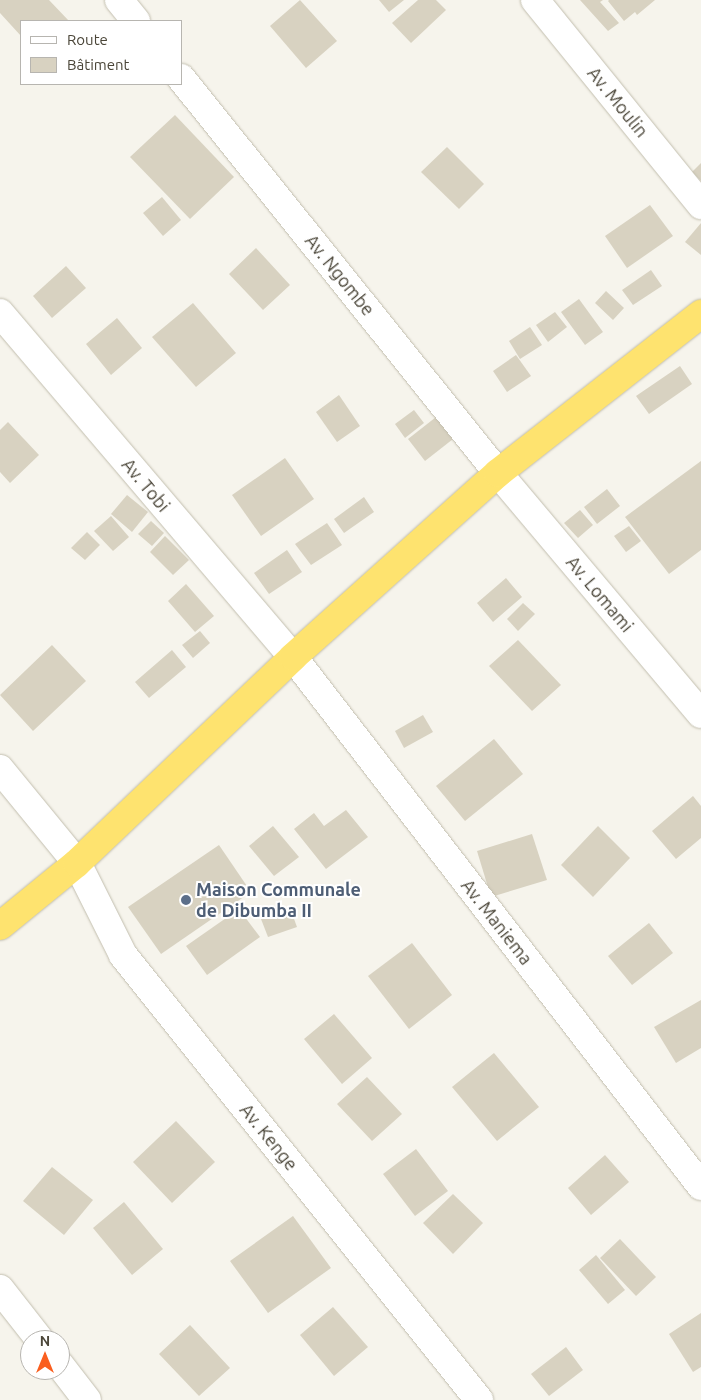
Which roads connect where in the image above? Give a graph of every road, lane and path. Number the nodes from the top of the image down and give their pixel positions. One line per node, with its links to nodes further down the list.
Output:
1 (119, 0): 3 (street)
2 (535, 0): 5 (street, Av. Moulin)
3 (135, 20)
4 (182, 79): 8 (street, Av. Ngombe)
5 (701, 205)
6 (0, 313): 9 (street, Av. Tobi)
7 (701, 314): 8 (highway)
8 (498, 473): 9 (highway); 10 (street, Av. Lomami)
9 (293, 657): 12 (highway); 14 (street, Av. Maniema)
10 (701, 714)
11 (0, 770): 12 (street, Av. Kenge)
12 (78, 862): 13 (highway); 19 (street, Av. Kenge)
13 (0, 926)
14 (701, 1186)
15 (0, 1289): 16 (street)
16 (32, 1330)
17 (70, 1378): 18 (street)
18 (87, 1400)
19 (479, 1400)

